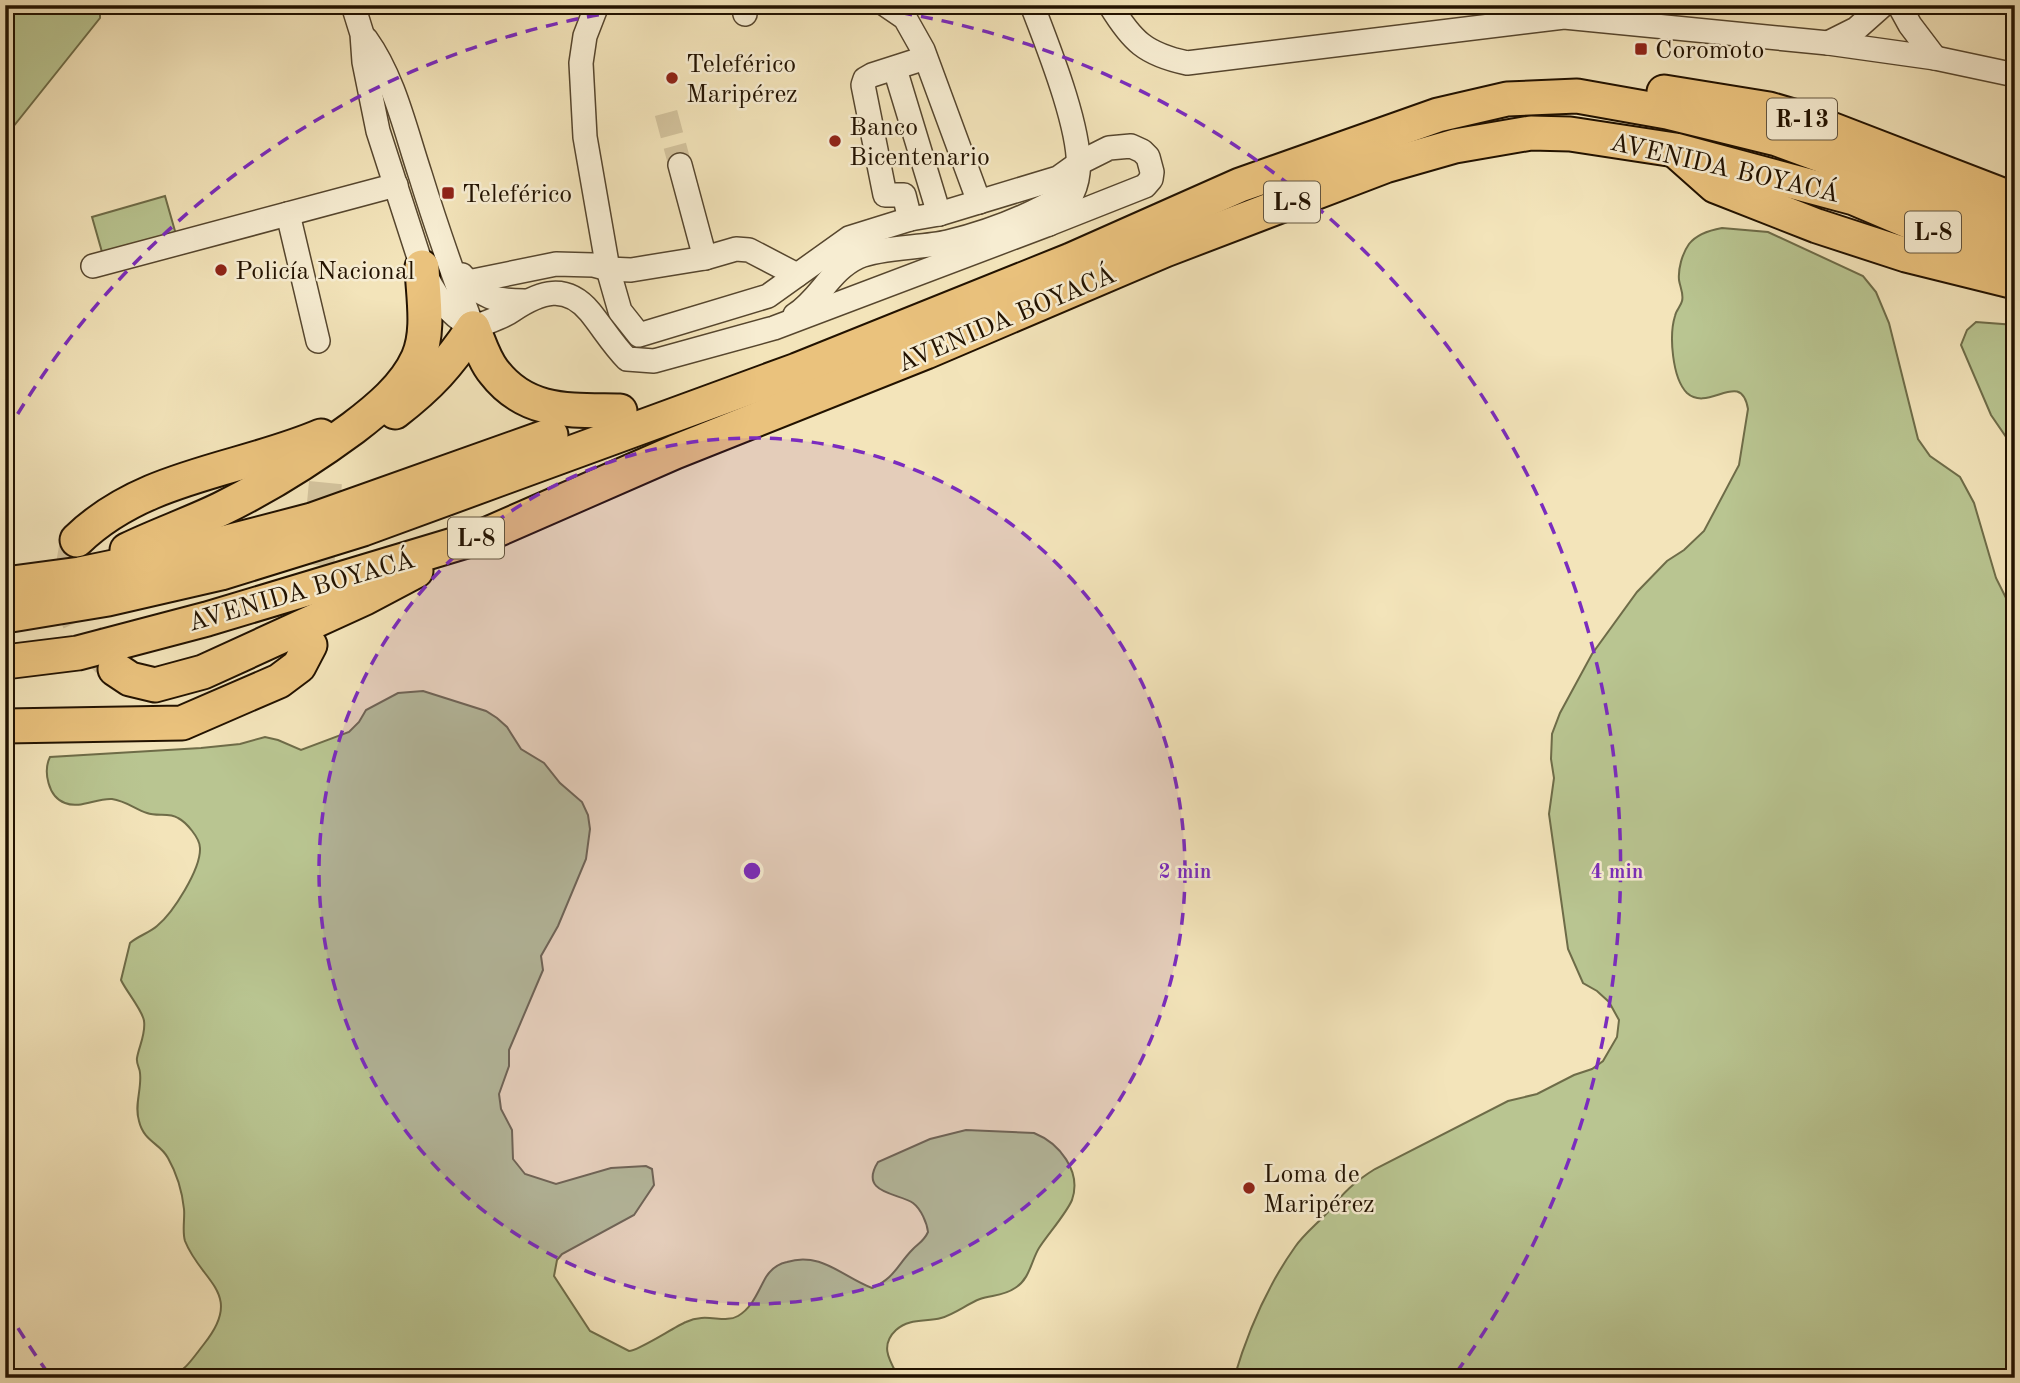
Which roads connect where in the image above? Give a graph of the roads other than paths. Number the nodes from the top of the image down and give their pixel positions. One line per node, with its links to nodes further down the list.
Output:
1 (353, 5): 8 (street)
2 (597, 5): 37 (street)
3 (886, 5): 10 (street)
4 (1032, 5): 18 (street)
5 (1110, 5): 9 (street)
6 (1883, 5): 9 (street)
7 (1899, 5): 11 (street)
8 (362, 34): 15 (street); 16 (street)
9 (1828, 43): 11 (street)
10 (925, 58): 12 (street); 20 (street)
11 (1935, 58): 13 (street)
12 (895, 69): 23 (street); 25 (street)
13 (2015, 75)
14 (1577, 96): 22 (highway, AVENIDA BOYACÁ / L-8); 26 (highway, R-13); 42 (highway, AVENIDA BOYACÁ / L-8)
15 (403, 124): 16 (street); 35 (street)
16 (378, 131): 21 (street)
17 (1675, 150): 22 (highway, AVENIDA BOYACÁ / L-8); 40 (highway); 49 (highway, AVENIDA BOYACÁ / L-8)
18 (1079, 163): 24 (street); 27 (street); 31 (street)
19 (680, 165): 33 (street)
20 (969, 176): 23 (street); 27 (street)
21 (396, 185): 28 (street); 35 (street)
22 (1859, 185): 32 (highway, AVENIDA BOYACÁ / L-8); 34 (highway, AVENIDA BOYACÁ / L-8)
23 (931, 187): 25 (street); 29 (street)
24 (1074, 190): 31 (street); 44 (street)
25 (904, 195): 30 (street)
26 (2015, 200)
27 (979, 202): 29 (street)
28 (288, 214): 36 (street); 45 (street)
29 (939, 215): 30 (street)
30 (910, 219): 38 (street)
31 (1049, 224): 44 (street)
32 (2015, 230)
33 (705, 258): 37 (street); 38 (street)
34 (2015, 260)
35 (434, 262): 39 (street); 43 (street); 47 (highway)
36 (93, 266)
37 (608, 269): 38 (street); 39 (street)
38 (797, 275)
39 (468, 282): 41 (street)
40 (2015, 282)
41 (524, 301): 43 (street); 44 (street)
42 (973, 301): 46 (highway); 53 (highway, AVENIDA BOYACÁ / L-8)
43 (473, 328): 46 (highway); 48 (highway)
44 (774, 328)
45 (318, 341)
46 (620, 411): 51 (highway)
47 (371, 414): 50 (highway); 51 (highway)
48 (326, 477)
49 (484, 536): 55 (highway, AVENIDA BOYACÁ / L-8); 56 (highway)
50 (77, 540)
51 (80, 574): 52 (highway)
52 (5, 584)
53 (5, 616)
54 (310, 645): 57 (highway)
55 (5, 662)
56 (115, 669)
57 (5, 726)

